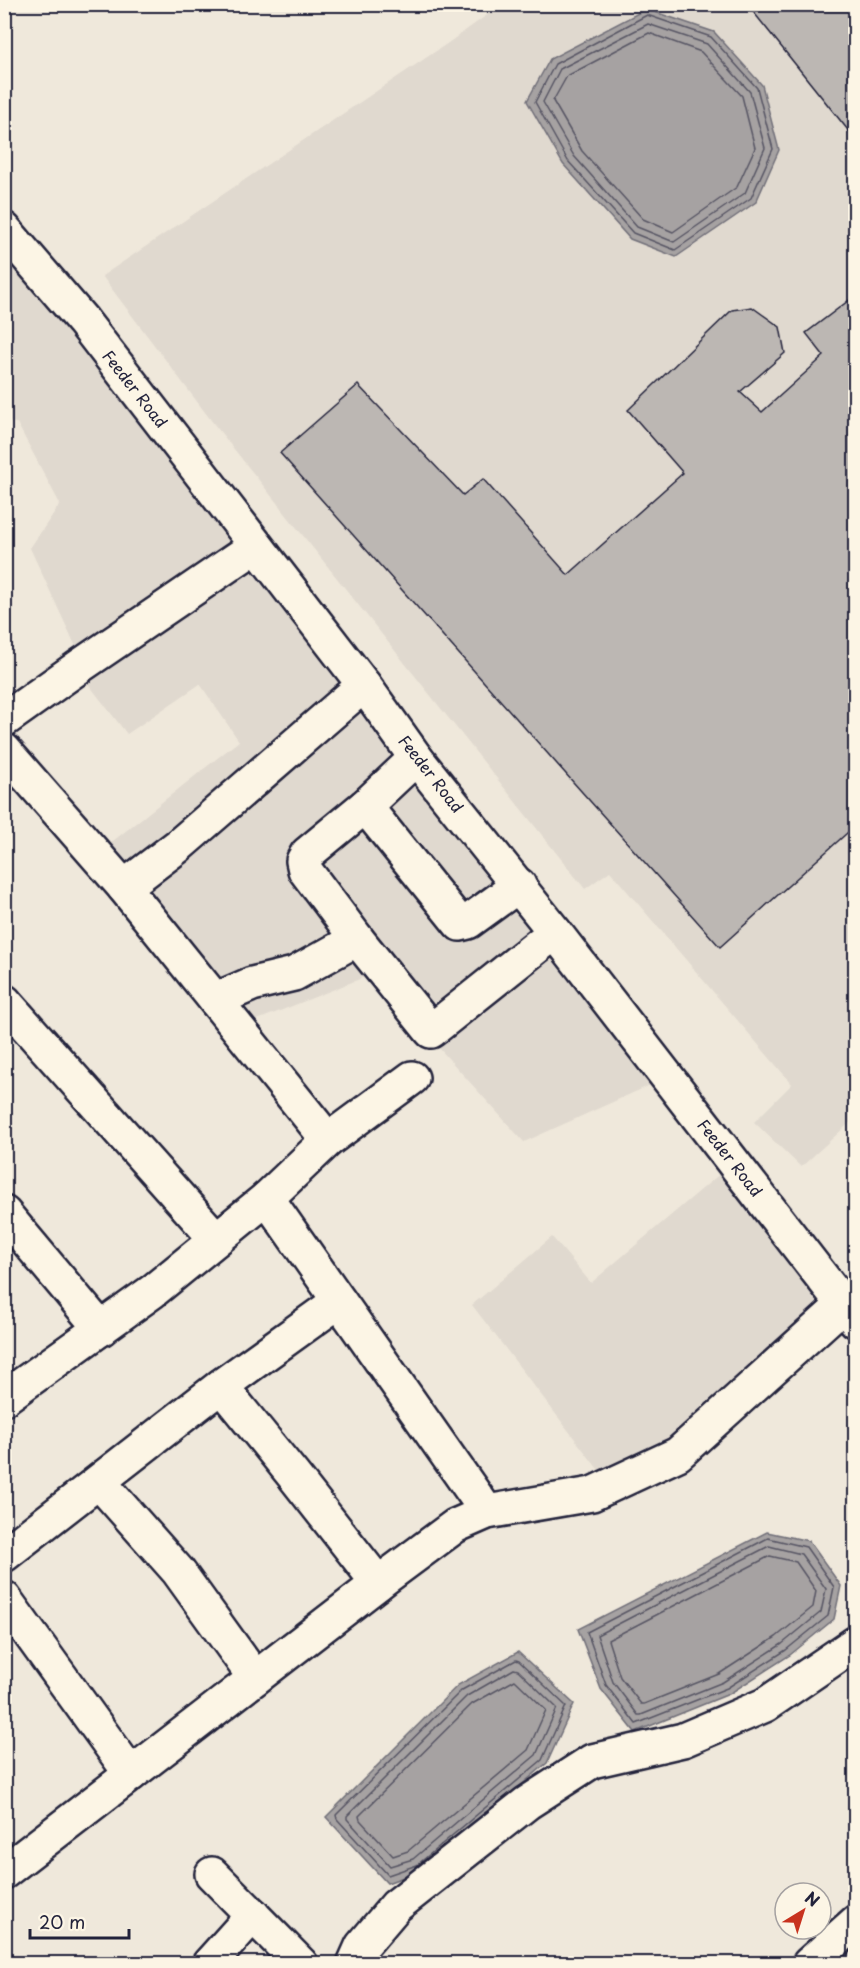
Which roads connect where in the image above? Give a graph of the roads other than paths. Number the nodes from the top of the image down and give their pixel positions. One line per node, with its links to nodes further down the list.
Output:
1 (4, 230): 2 (street, Feeder Road)
2 (256, 546): 3 (street, Feeder Road); 4 (street)
3 (364, 686): 6 (street, Feeder Road); 9 (street)
4 (4, 720)
5 (4, 750): 9 (street)
6 (416, 758): 7 (street); 8 (street, Feeder Road)
7 (365, 806): 8 (street); 11 (street)
8 (519, 885): 10 (street, Feeder Road)
9 (124, 887): 12 (street)
10 (555, 932): 11 (street); 20 (street, Feeder Road)
11 (357, 939): 12 (street)
12 (215, 1000): 15 (street)
13 (4, 1001): 18 (street)
14 (412, 1078): 15 (street)
15 (328, 1140): 16 (street)
16 (267, 1198): 18 (street); 19 (street)
17 (4, 1213): 21 (street)
18 (216, 1239): 21 (street)
19 (339, 1301): 22 (street); 25 (street)
20 (849, 1313): 25 (street)
21 (100, 1329): 23 (street)
22 (221, 1386): 24 (street); 27 (street)
23 (4, 1398)
24 (99, 1482): 26 (street); 30 (street)
25 (487, 1512): 27 (street)
26 (4, 1555)
27 (378, 1584): 30 (street)
28 (4, 1598): 31 (street)
29 (855, 1643): 38 (street)
30 (255, 1678): 31 (street)
31 (131, 1773): 32 (street)
32 (6, 1866)
33 (212, 1874): 34 (street)
34 (253, 1915): 36 (street); 37 (street)
35 (855, 1922): 39 (street)
36 (209, 1964)
37 (301, 1964)
38 (354, 1964)
39 (809, 1964)

